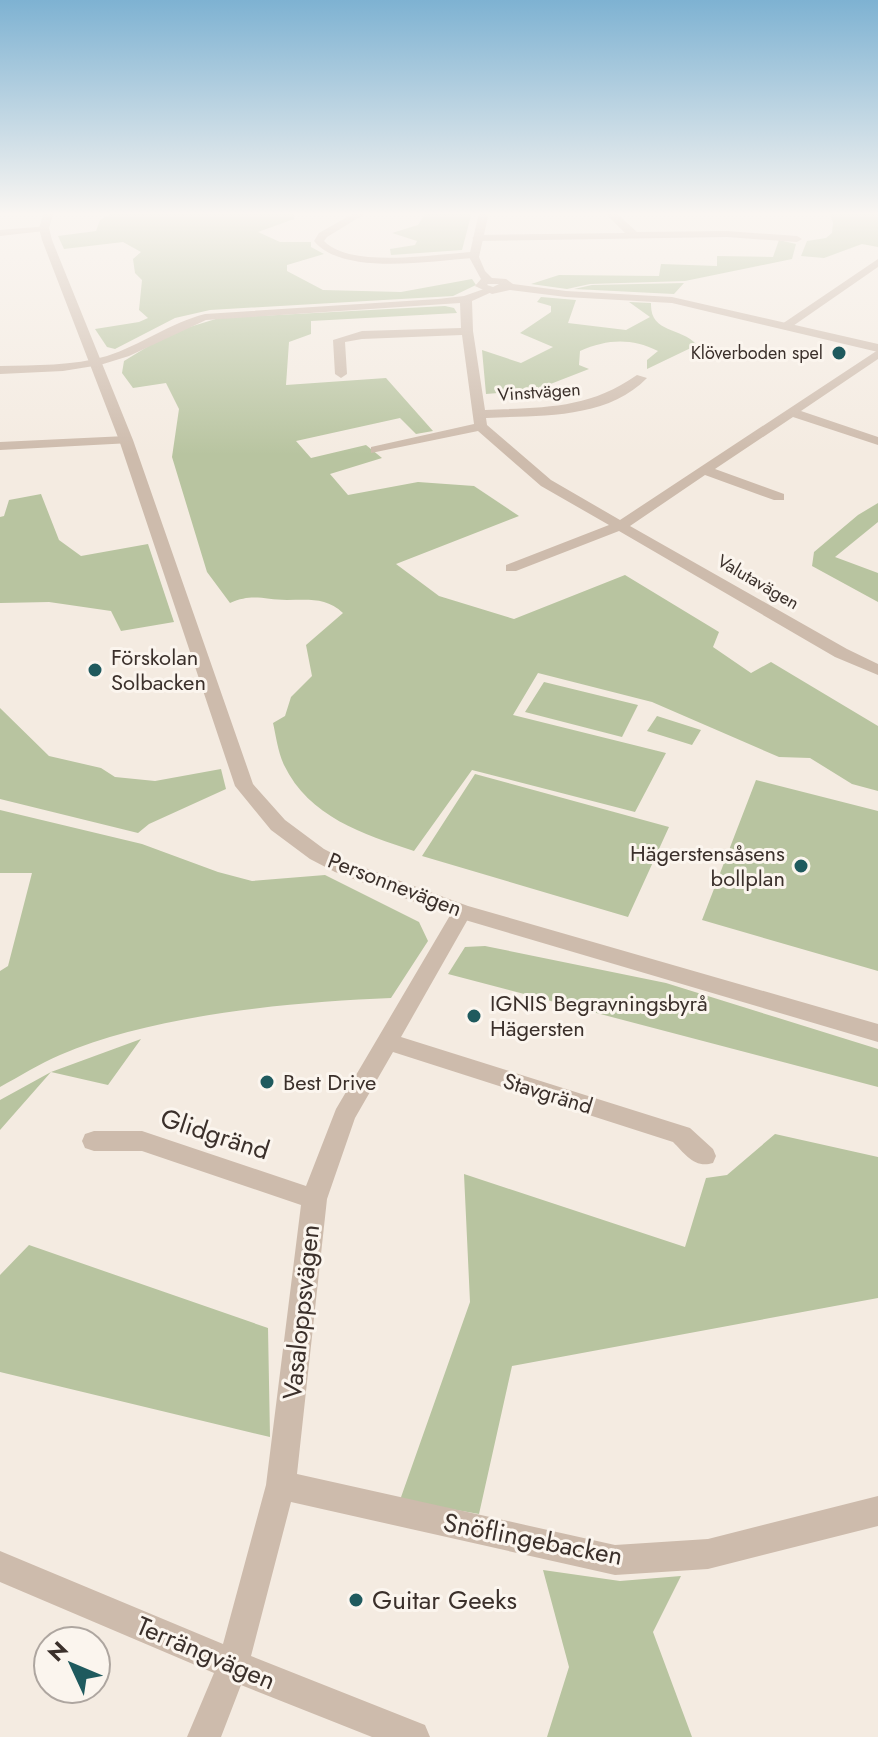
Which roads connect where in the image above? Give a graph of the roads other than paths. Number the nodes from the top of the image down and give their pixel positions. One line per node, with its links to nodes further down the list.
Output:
1 (70, 293): 9 (street, Personnevägen)
2 (476, 293): 5 (street)
3 (558, 293): 6 (street)
4 (833, 293): 6 (street)
5 (466, 299): 7 (street); 9 (street)
6 (786, 326): 8 (street)
7 (467, 331): 11 (street); 14 (street)
8 (878, 351): 13 (street)
9 (98, 361): 10 (street); 15 (street, Personnevägen)
10 (0, 370)
11 (341, 374)
12 (641, 378): 14 (street, Vinstvägen)
13 (791, 412): 16 (street); 19 (street)
14 (480, 420): 18 (street); 21 (street, Valutavägen)
15 (126, 440): 17 (street); 24 (street, Personnevägen)
16 (878, 441)
17 (0, 446)
18 (376, 450)
19 (704, 470): 20 (street); 21 (street)
20 (779, 497)
21 (620, 526): 22 (street); 23 (street, Valutavägen)
22 (511, 568)
23 (878, 670)
24 (462, 912): 25 (street, Personnevägen); 26 (street, Vasaloppsvägen)
25 (878, 1033)
26 (386, 1041): 28 (street, Stavgränd); 29 (street, Vasaloppsvägen)
27 (94, 1141): 29 (street, Glidgränd)
28 (704, 1156)
29 (314, 1199): 30 (street, Vasaloppsvägen)
30 (281, 1485): 31 (street, Snöflingebacken); 33 (street, Vasaloppsvägen)
31 (878, 1511)
32 (0, 1566): 33 (street, Terrängvägen)
33 (233, 1665): 34 (street, Vasaloppsvägen); 35 (street, Terrängvägen)
34 (204, 1737)
35 (413, 1737)

